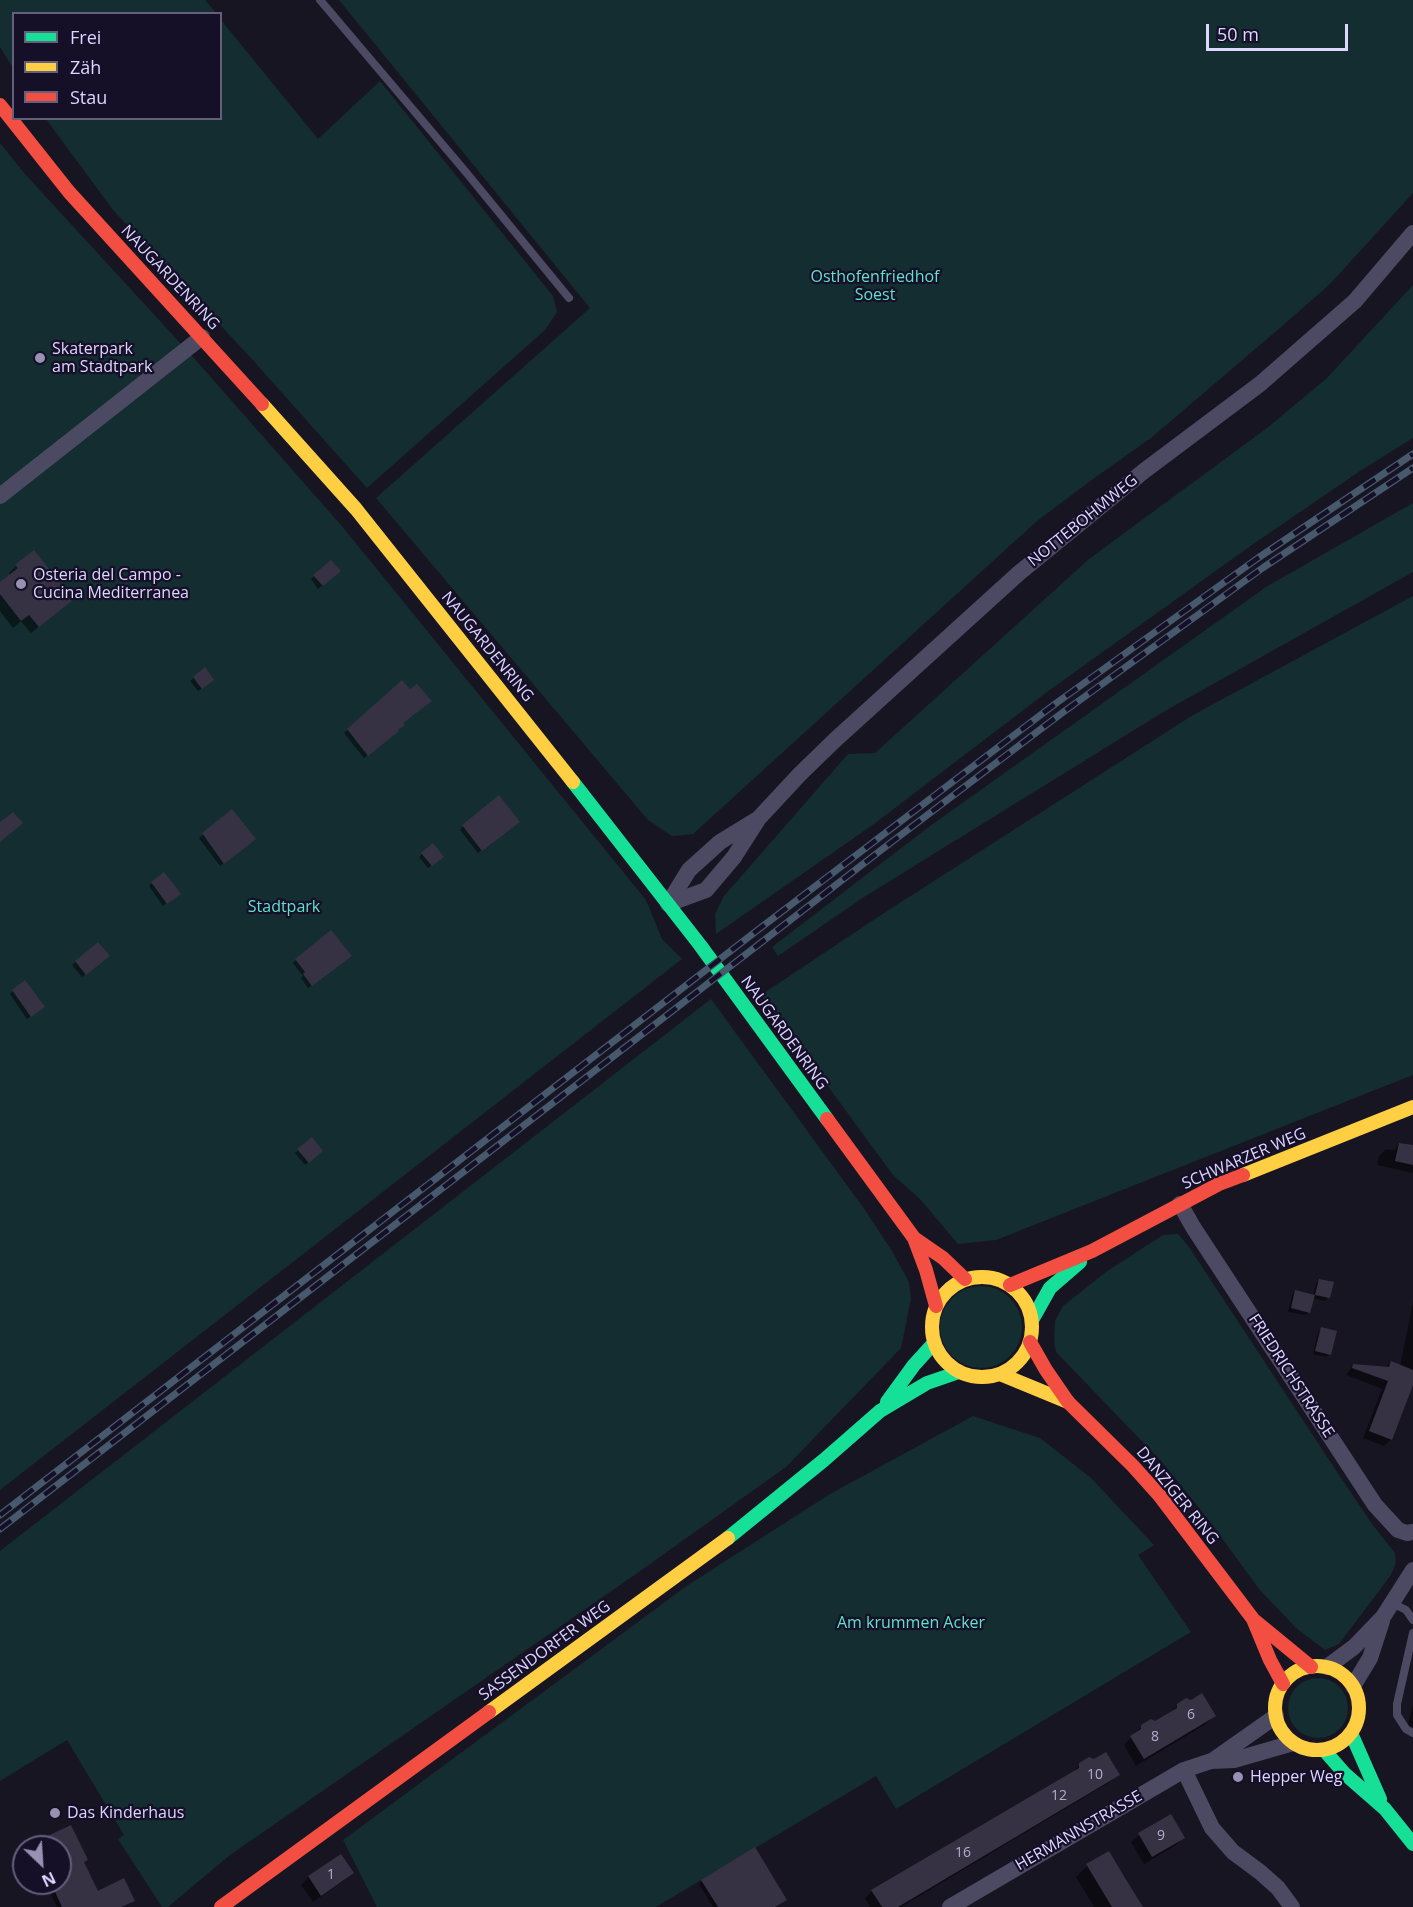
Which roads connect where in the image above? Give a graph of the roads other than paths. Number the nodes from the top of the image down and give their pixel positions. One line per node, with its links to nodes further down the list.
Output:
1 (320, 0): 4 (lane)
2 (0, 105): 5 (main road, NAUGARDENRING)
3 (1413, 233): 7 (street, NOTTEBOHMWEG)
4 (568, 298)
5 (202, 337): 6 (street); 8 (main road, NAUGARDENRING)
6 (0, 496)
7 (759, 818): 8 (street, NOTTEBOHMWEG); 8 (street, NOTTEBOHMWEG)
8 (668, 904): 11 (main road, NAUGARDENRING)
9 (1413, 1107): 10 (main road, SCHWARZER WEG)
10 (1180, 1204): 12 (main road, SCHWARZER WEG); 23 (street, FRIEDRICHSTRASSE)
11 (914, 1238): 13 (main road, NAUGARDENRING); 15 (main road, NAUGARDENRING)
12 (1092, 1251): 14 (main road, SCHWARZER WEG); 16 (main road, SCHWARZER WEG)
13 (965, 1280): 14 (main road); 15 (main road)
14 (1010, 1285): 16 (main road)
15 (936, 1306): 18 (main road)
16 (1032, 1320): 17 (main road)
17 (1030, 1342): 20 (main road); 21 (main road, DANZIGER RING)
18 (934, 1343): 19 (main road); 22 (main road, SASSENDORFER WEG)
19 (959, 1372): 20 (main road); 22 (main road, SASSENDORFER WEG)
20 (1000, 1374): 21 (main road, DANZIGER RING)
21 (1068, 1402): 27 (main road, DANZIGER RING)
22 (880, 1411): 42 (main road, SASSENDORFER WEG)
23 (1413, 1532)
24 (1413, 1570): 25 (street)
25 (1392, 1603): 26 (street); 28 (lane)
26 (1383, 1617): 30 (street); 32 (street)
27 (1253, 1619): 30 (main road, DANZIGER RING); 31 (main road, DANZIGER RING)
28 (1413, 1620)
29 (1413, 1633): 35 (lane)
30 (1319, 1667): 31 (main road); 32 (main road)
31 (1283, 1684): 33 (main road)
32 (1353, 1686): 34 (main road)
33 (1276, 1716): 36 (main road); 38 (street, HERMANNSTRASSE)
34 (1352, 1733): 37 (main road); 40 (main road)
35 (1413, 1733)
36 (1293, 1743): 37 (main road); 38 (street, HERMANNSTRASSE)
37 (1324, 1750): 40 (main road)
38 (1211, 1761): 39 (street, HERMANNSTRASSE)
39 (1184, 1770): 43 (street, HERMANNSTRASSE); 44 (street)
40 (1384, 1809): 41 (main road)
41 (1413, 1844)
42 (220, 1907)
43 (950, 1907)
44 (1292, 1907)

